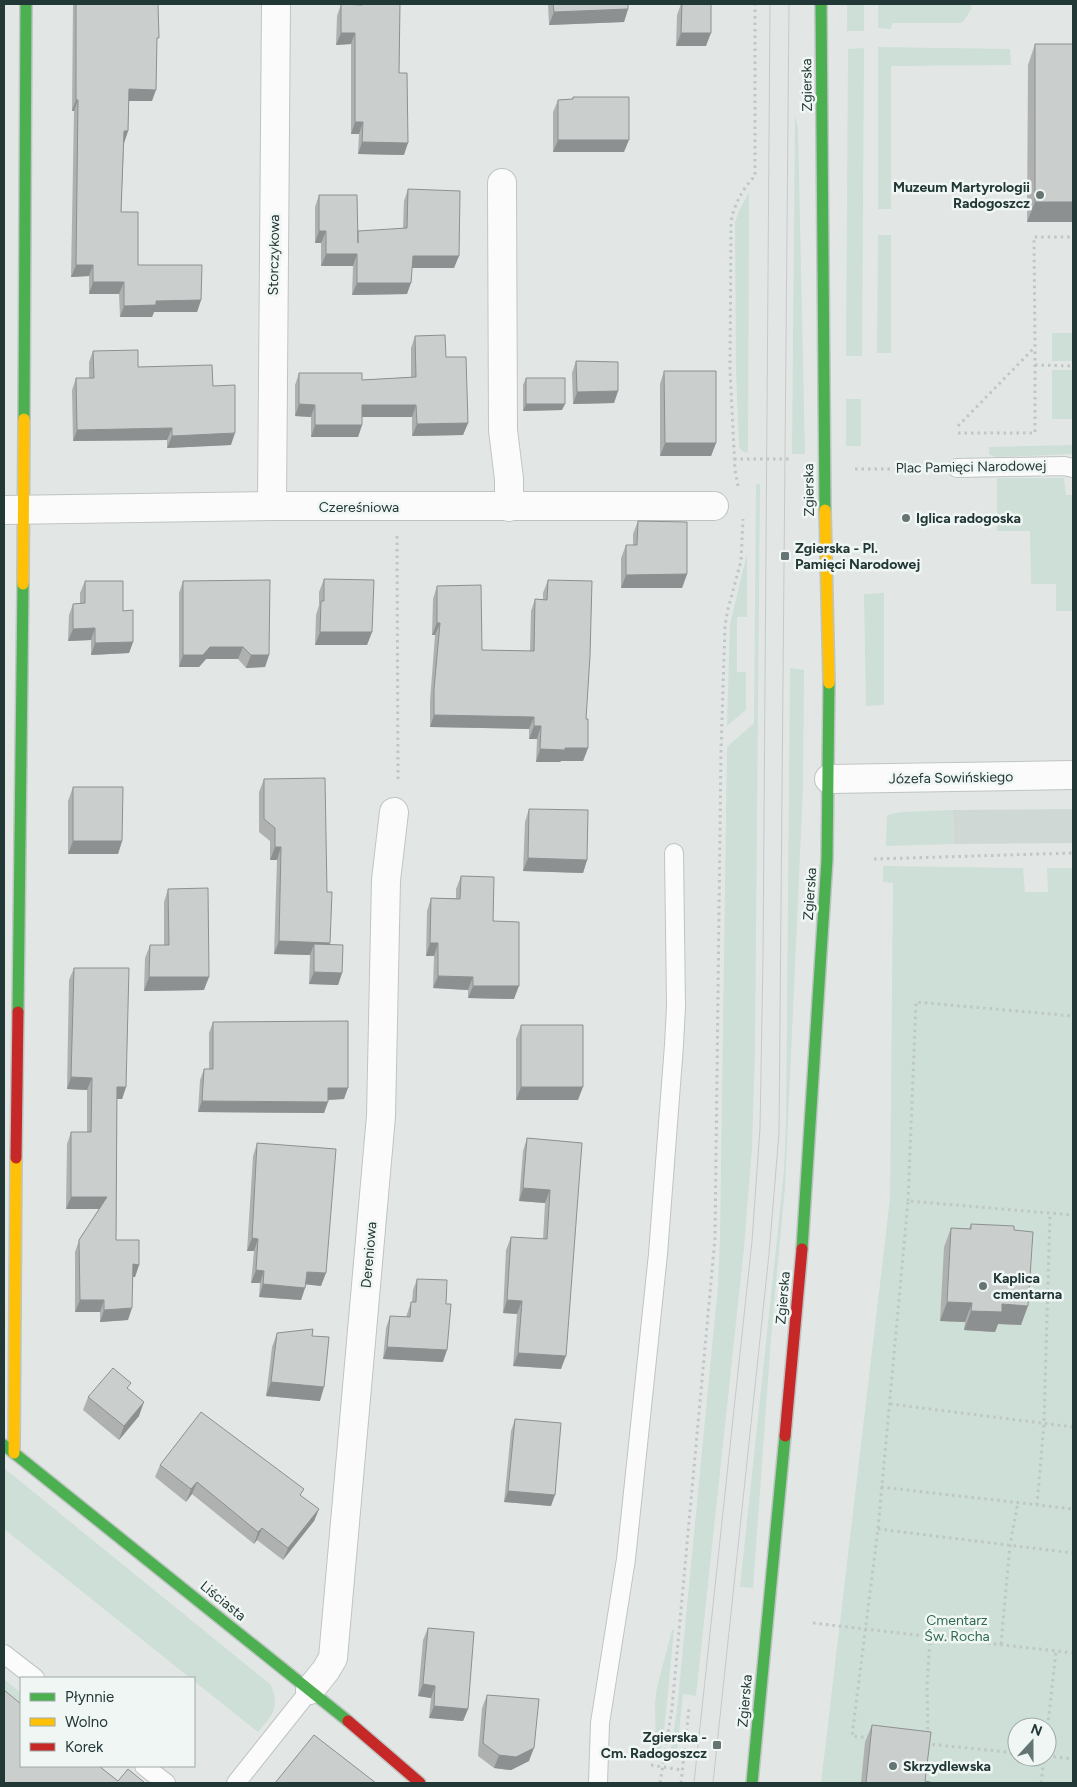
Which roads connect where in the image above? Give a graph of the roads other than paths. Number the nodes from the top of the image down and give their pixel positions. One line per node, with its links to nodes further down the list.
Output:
1 (26, 4): 10 (street)
2 (276, 4): 7 (street, Storczykowa)
3 (821, 4): 12 (street, Zgierska)
4 (502, 183): 9 (street)
5 (958, 468): 6 (lane, Plac Pamięci Narodowej)
6 (1073, 468)
7 (272, 506): 9 (street, Czereśniowa); 10 (street, Czereśniowa)
8 (714, 506): 9 (street, Czereśniowa)
9 (509, 507)
10 (14, 509): 16 (street)
11 (1073, 775): 12 (street, Józefa Sowińskiego)
12 (829, 779): 25 (street, Zgierska)
13 (394, 812): 19 (street, Dereniowa)
14 (674, 853): 24 (lane)
15 (4, 1445): 16 (street, Liściasta)
16 (14, 1454): 19 (street, Liściasta)
17 (4, 1654): 18 (lane)
18 (34, 1677)
19 (310, 1690): 22 (lane); 23 (street, Liściasta)
20 (145, 1767): 21 (lane)
21 (166, 1783)
22 (236, 1783)
23 (420, 1783)
24 (598, 1783)
25 (752, 1783)

